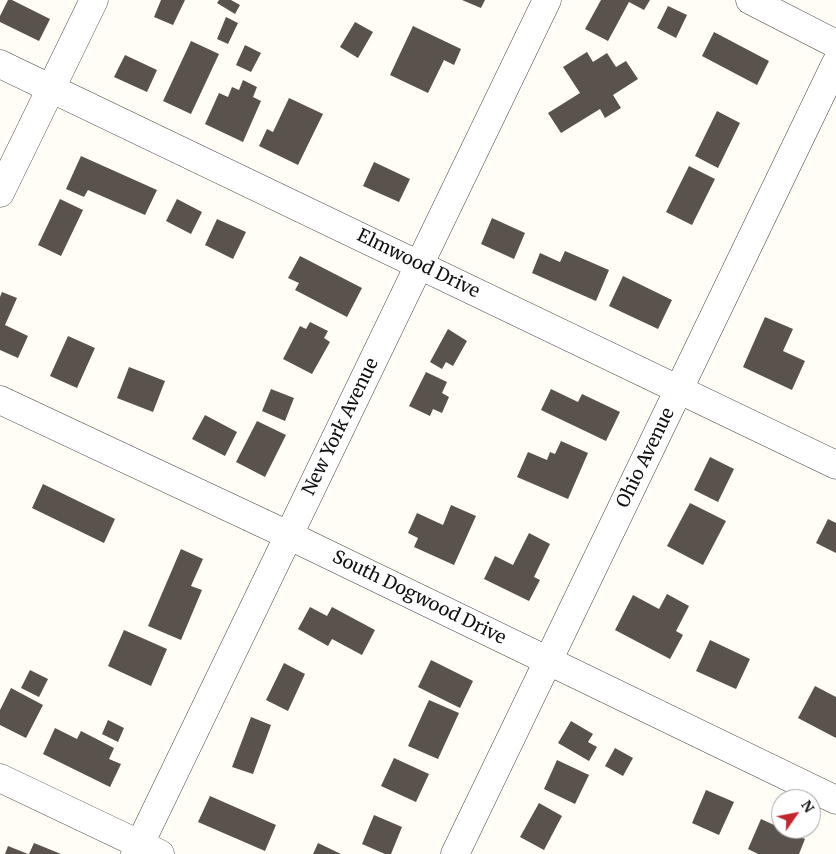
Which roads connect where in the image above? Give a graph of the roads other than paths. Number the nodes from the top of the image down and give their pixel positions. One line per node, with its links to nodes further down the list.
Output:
1 (94, 0): 7 (street)
2 (547, 0): 9 (street, New York Avenue)
3 (750, 0): 4 (street)
4 (836, 44)
5 (836, 62): 10 (street, Ohio Avenue)
6 (0, 64): 7 (street, Elmwood Drive)
7 (51, 88): 8 (street); 9 (street, Elmwood Drive)
8 (0, 193)
9 (419, 264): 10 (street, Elmwood Drive); 13 (street, New York Avenue)
10 (679, 390): 12 (street, Elmwood Drive); 14 (street, Ohio Avenue)
11 (0, 400): 13 (street, South Dogwood Drive)
12 (836, 465)
13 (288, 535): 14 (street, South Dogwood Drive); 17 (street, New York Avenue)
14 (548, 660): 16 (street, South Dogwood Drive); 18 (street, Ohio Avenue)
15 (0, 778): 17 (street)
16 (836, 800)
17 (145, 851)
18 (455, 854)

